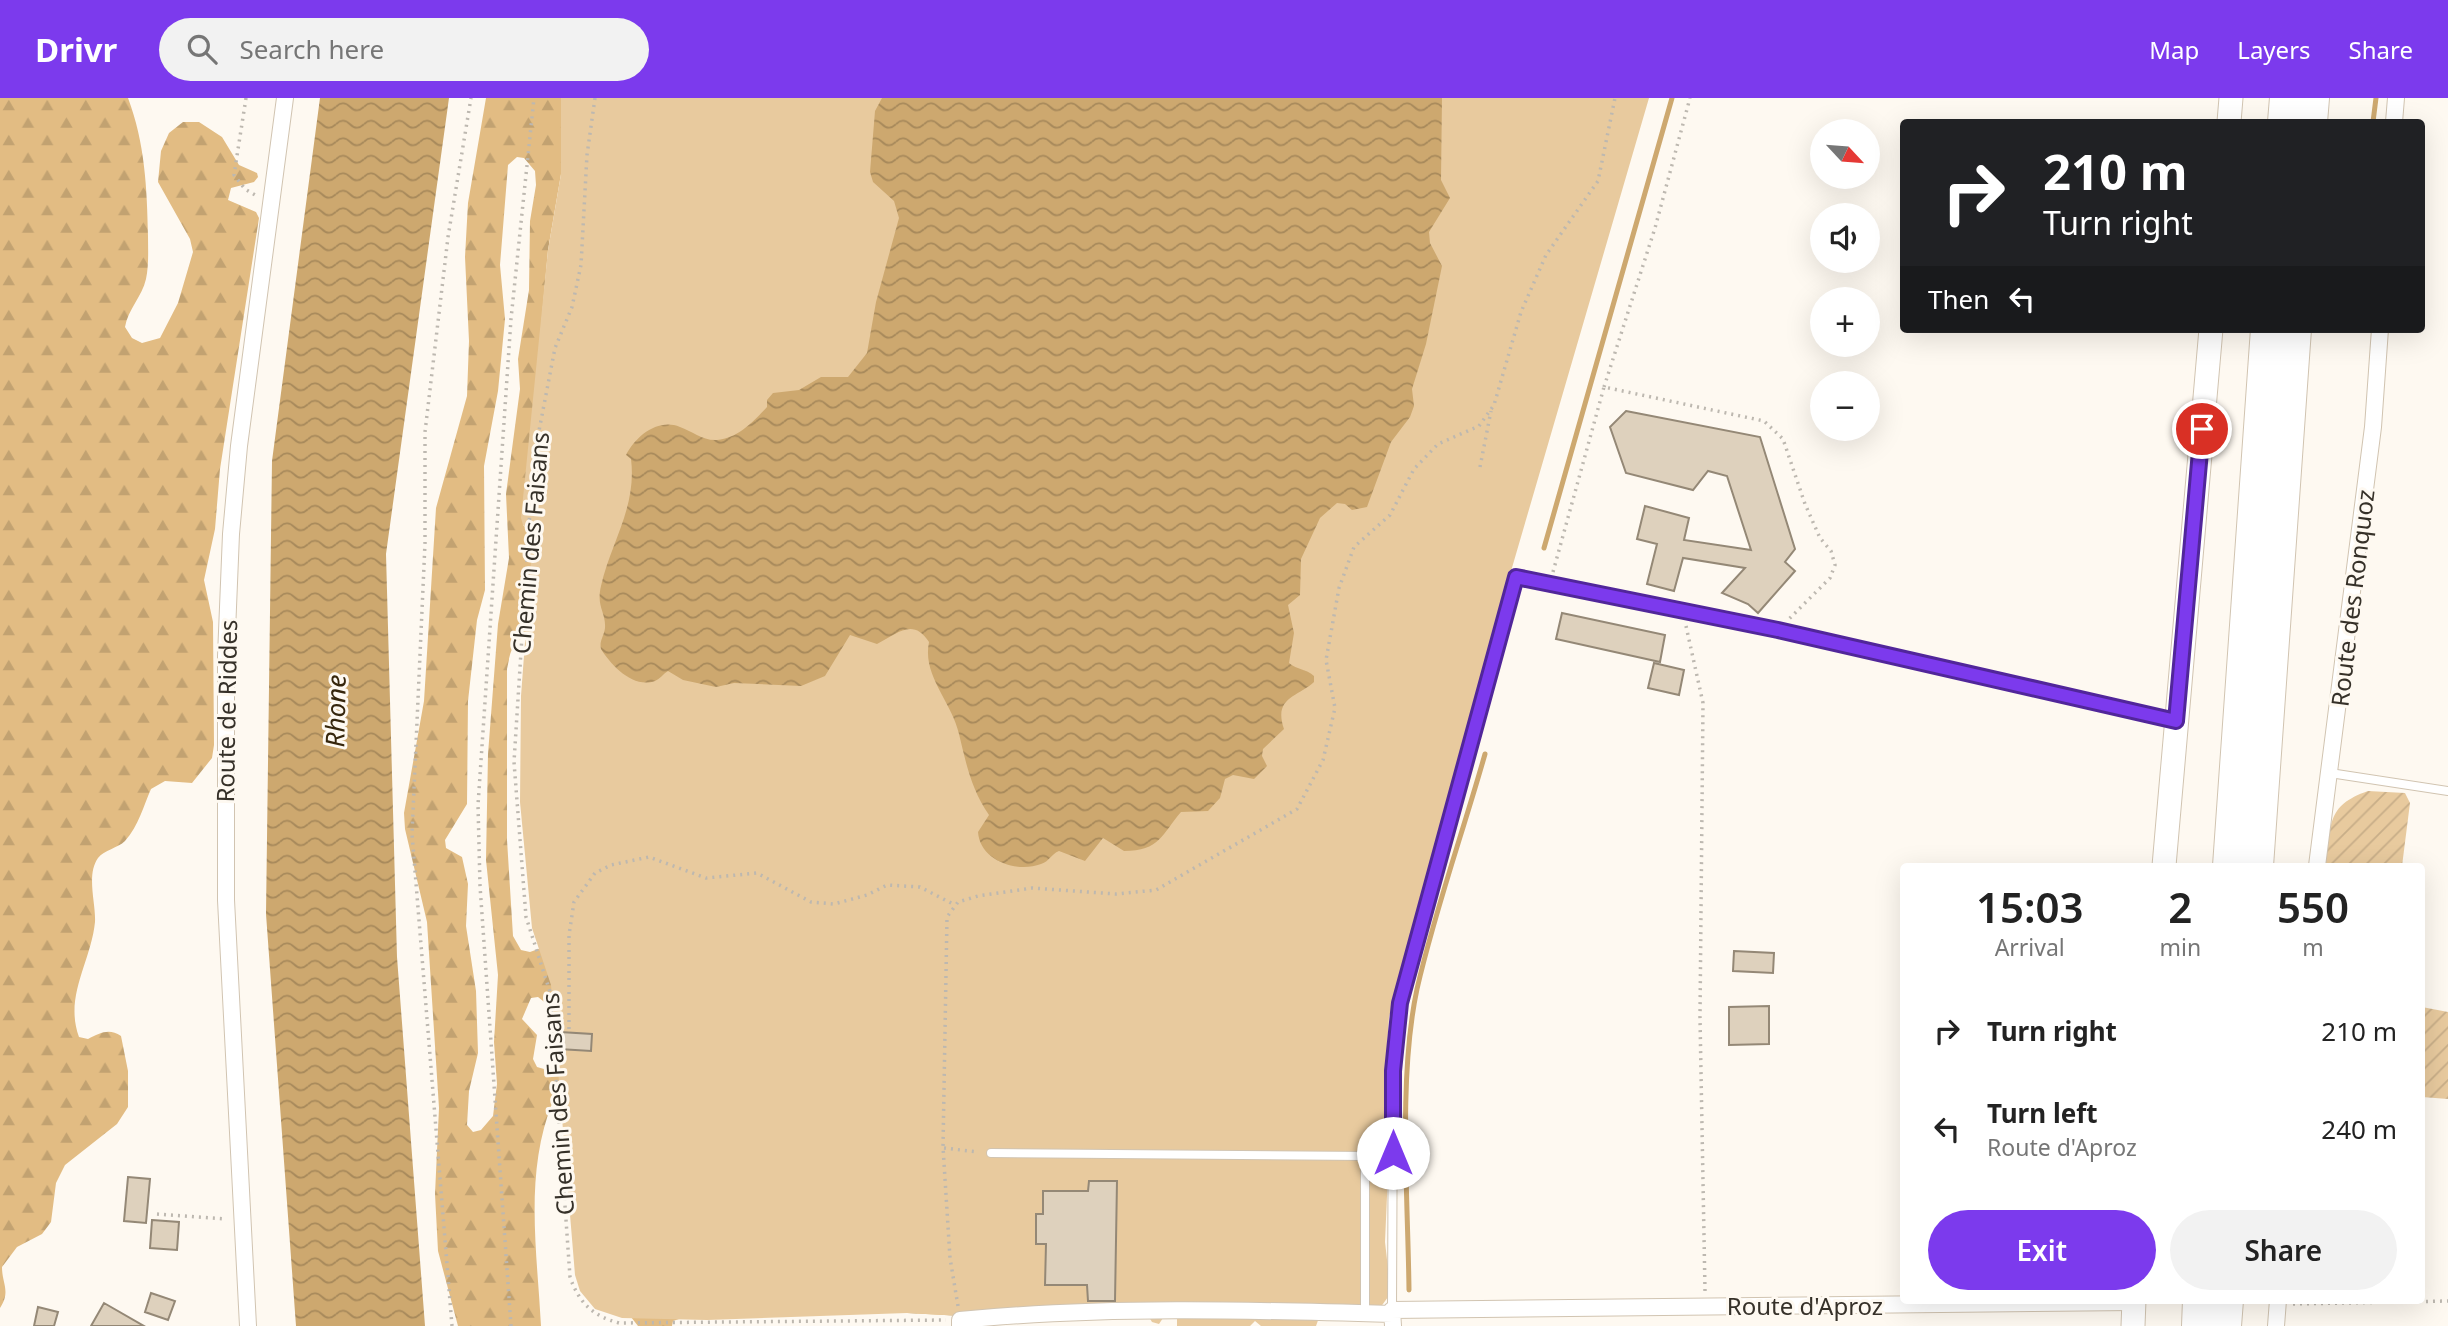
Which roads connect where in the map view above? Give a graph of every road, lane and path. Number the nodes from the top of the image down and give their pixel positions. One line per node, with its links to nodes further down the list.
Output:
1 (246, 98): 16 (path)
2 (285, 98): 16 (street, Route de Riddes)
3 (471, 98): 52 (path)
4 (534, 98): 53 (path)
5 (595, 98): 50 (path, Chemin des Faisans)
6 (1615, 98): 22 (path)
7 (1690, 98): 21 (path)
8 (2231, 98): 12 (street)
9 (2285, 98): 13 (highway)
10 (2314, 98): 14 (highway)
11 (2396, 98): 15 (street)
12 (2229, 119)
13 (2283, 119)
14 (2312, 119)
15 (2395, 119)
16 (271, 201): 39 (street, Route de Riddes)
17 (2211, 333): 27 (street)
18 (2266, 333): 31 (highway)
19 (2296, 333): 32 (highway)
20 (2380, 333): 28 (street, Route des Ronquoz)
21 (1604, 387): 24 (path); 26 (path)
22 (1492, 408): 23 (path); 34 (path)
23 (1480, 467)
24 (1550, 583): 25 (lane); 49 (lane)
25 (1682, 610): 26 (lane); 47 (path)
26 (1778, 630): 27 (lane)
27 (2176, 721): 30 (street)
28 (2330, 772): 29 (lane); 33 (street, Route des Ronquoz)
29 (2448, 791)
30 (2164, 863)
31 (2228, 863)
32 (2258, 863)
33 (2317, 863)
34 (955, 905): 35 (path); 36 (path)
35 (569, 1029)
36 (943, 1147): 37 (path); 50 (path)
37 (991, 1153): 48 (lane)
38 (157, 1214): 39 (path)
39 (241, 1220): 51 (street, Route de Riddes)
40 (2425, 1301): 41 (path)
41 (2448, 1301)
42 (1900, 1304): 47 (street, Route d'Aproz)
43 (2134, 1304): 54 (street, Route d'Aproz)
44 (2198, 1304): 55 (highway)
45 (2228, 1304): 56 (highway)
46 (2278, 1304): 57 (street)
47 (1704, 1306): 49 (street, Route d'Aproz)
48 (1365, 1313): 49 (street); 50 (street)
49 (1392, 1317)
50 (960, 1323)
51 (248, 1326)
52 (452, 1326)
53 (511, 1326)
54 (2133, 1326)
55 (2197, 1326)
56 (2226, 1326)
57 (2276, 1326)

